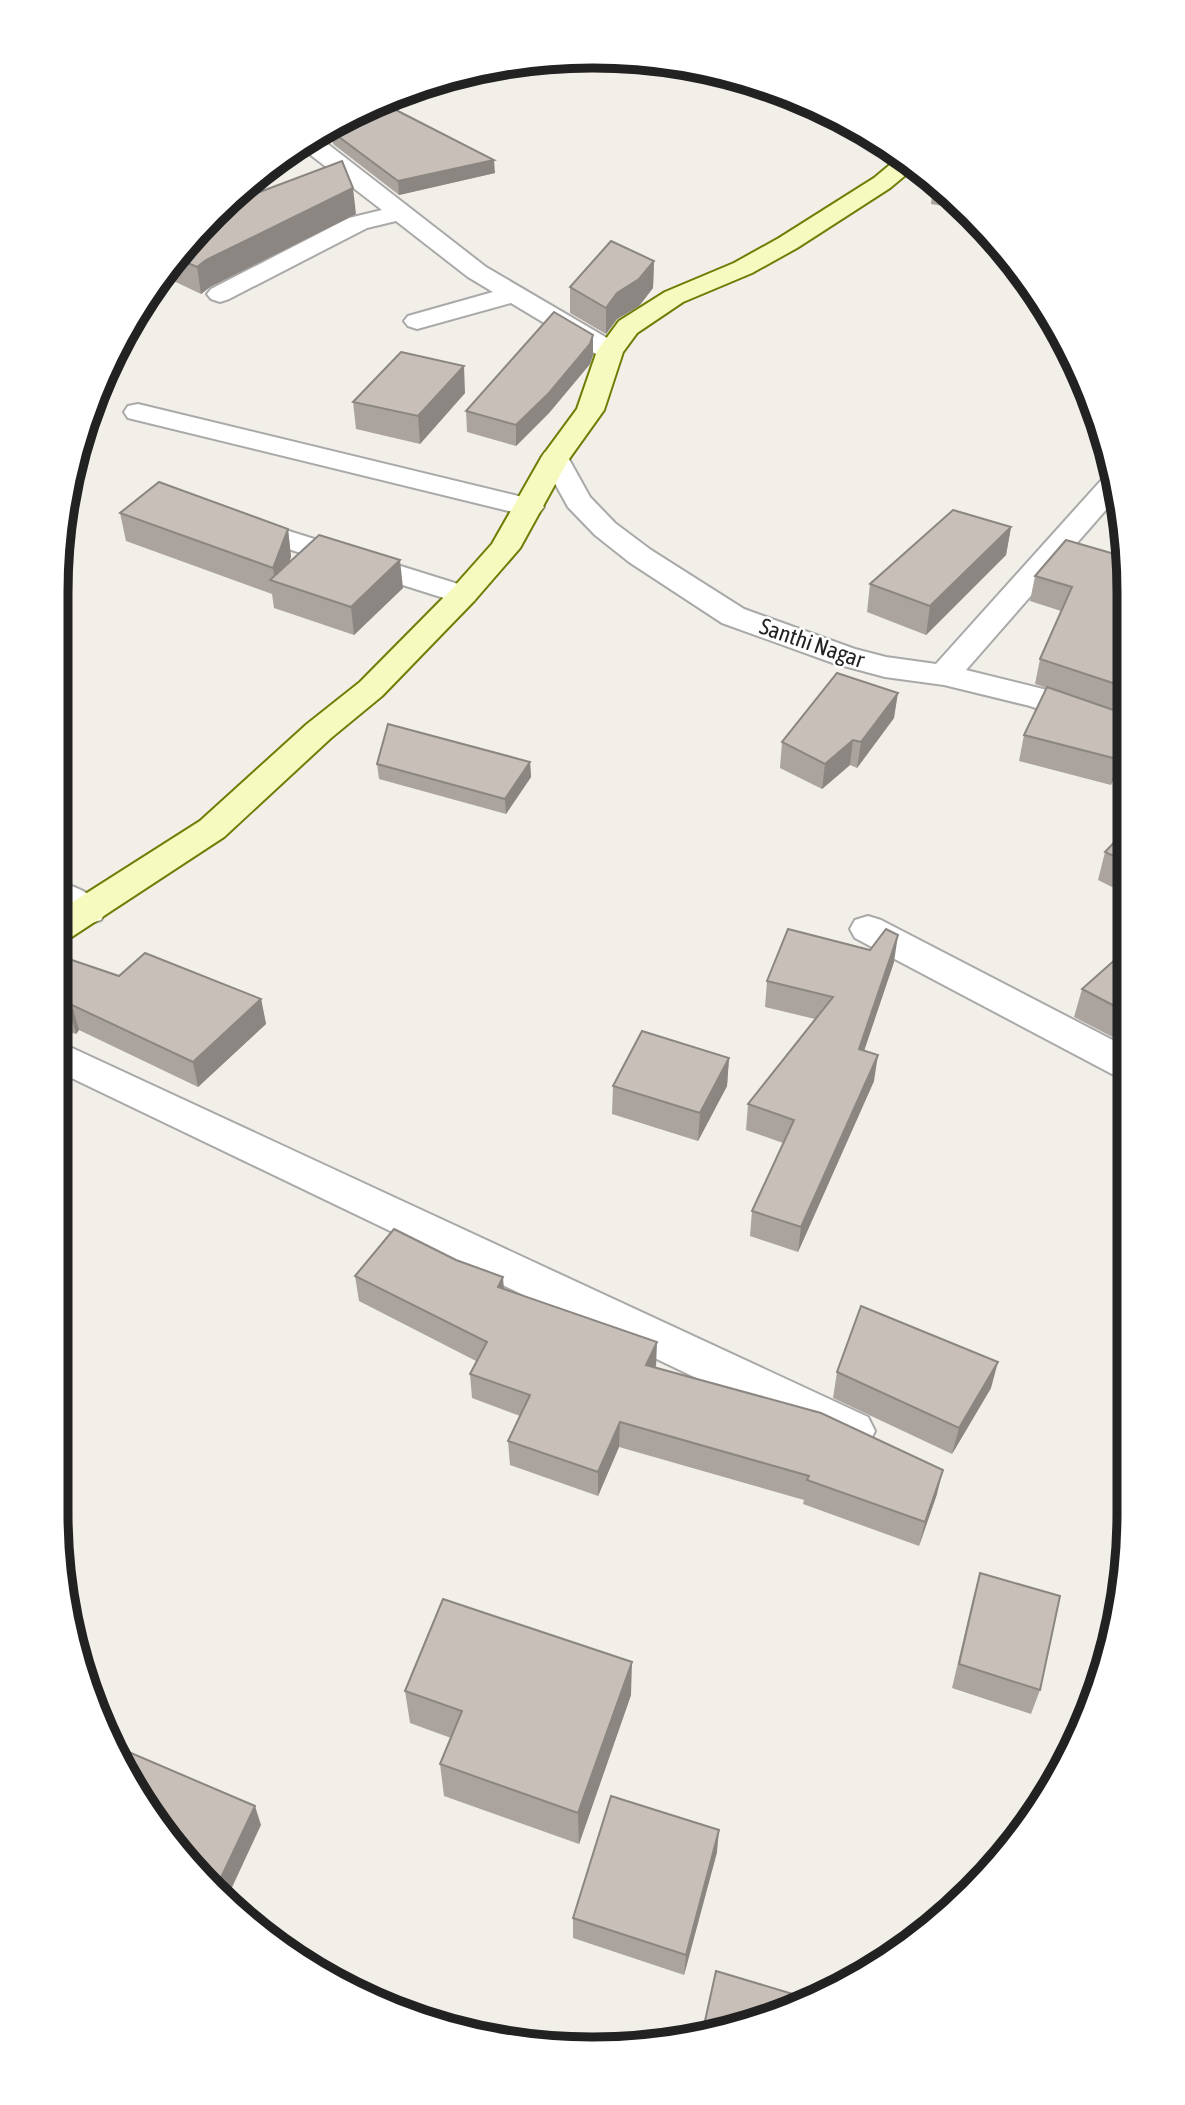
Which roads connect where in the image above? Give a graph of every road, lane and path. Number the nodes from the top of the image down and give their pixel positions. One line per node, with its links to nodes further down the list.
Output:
1 (315, 148): 3 (street)
2 (900, 168): 7 (street)
3 (402, 212): 4 (street); 5 (street)
4 (220, 293)
5 (514, 294): 6 (street); 7 (street)
6 (416, 321)
7 (610, 351): 9 (street)
8 (138, 412): 11 (street)
9 (555, 457): 11 (street); 14 (street, Santhi Nagar)
10 (1107, 491): 14 (street)
11 (529, 507): 13 (street)
12 (276, 536): 13 (street)
13 (463, 595): 17 (street)
14 (944, 676): 15 (street, Santhi Nagar)
15 (1117, 726)
16 (68, 899): 17 (street)
17 (88, 911): 18 (street)
18 (68, 923)
19 (868, 929): 20 (street)
20 (1117, 1059)
21 (68, 1060): 22 (street)
22 (890, 1449)

